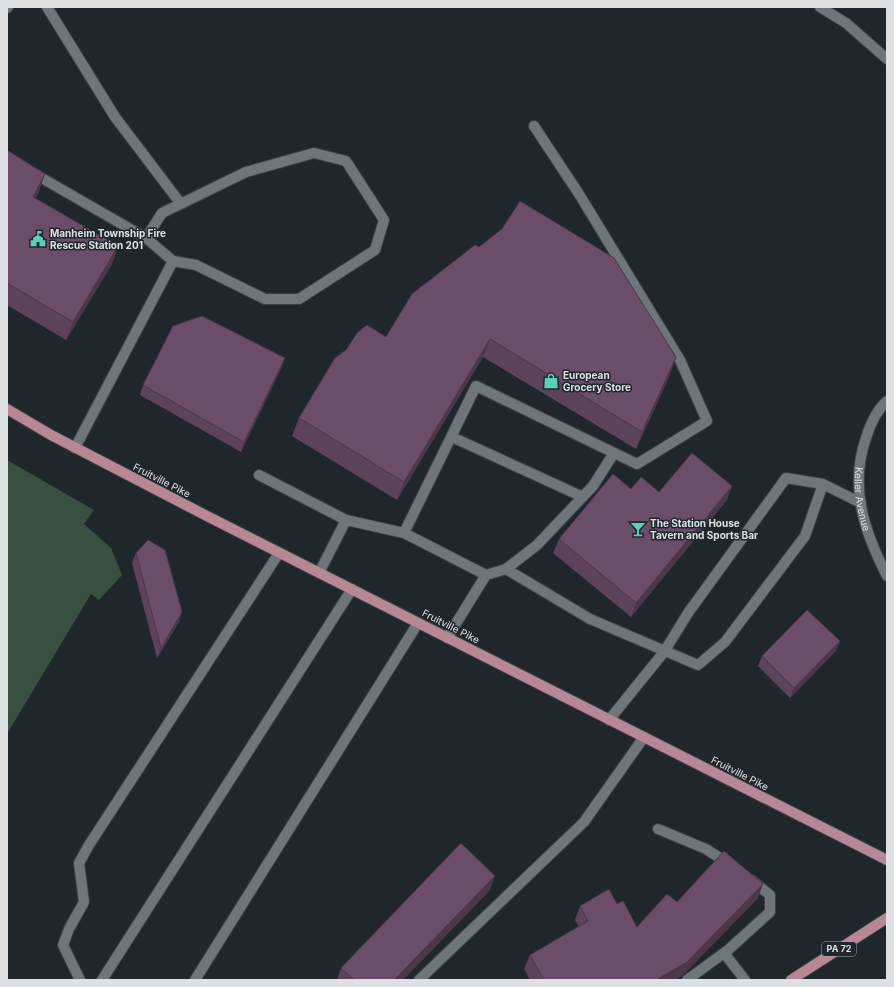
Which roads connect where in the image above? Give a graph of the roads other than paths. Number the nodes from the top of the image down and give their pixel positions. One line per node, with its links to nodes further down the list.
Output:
1 (46, 7): 6 (main road)
2 (820, 7): 3 (main road)
3 (887, 58)
4 (534, 126): 13 (main road)
5 (27, 169): 7 (main road)
6 (181, 204): 7 (main road); 8 (main road)
7 (146, 238): 8 (main road)
8 (173, 261): 12 (main road)
9 (887, 401): 17 (main road, Keller Avenue)
10 (7, 409): 12 (main road, Fruitville Pike)
11 (452, 437): 13 (main road); 16 (main road); 19 (main road)
12 (76, 448): 20 (main road, Fruitville Pike)
13 (614, 453): 16 (main road)
14 (259, 475): 18 (main road)
15 (823, 484): 17 (main road); 28 (main road); 28 (main road)
16 (583, 497): 21 (main road)
17 (861, 503): 24 (main road, Keller Avenue)
18 (346, 520): 19 (main road); 22 (main road)
19 (404, 533): 23 (main road)
20 (279, 553): 22 (main road, Fruitville Pike); 35 (main road)
21 (506, 569): 23 (main road); 28 (main road)
22 (319, 573): 25 (main road, Fruitville Pike)
23 (486, 575): 27 (main road)
24 (887, 576)
25 (352, 590): 26 (main road, Fruitville Pike); 36 (main road)
26 (418, 623): 27 (main road, Fruitville Pike); 37 (main road)
27 (447, 638): 29 (main road, Fruitville Pike)
28 (664, 652): 29 (main road)
29 (609, 720): 30 (main road, Fruitville Pike)
30 (644, 738): 32 (main road, Fruitville Pike); 38 (main road)
31 (658, 829): 34 (main road)
32 (887, 860)
33 (887, 918): 41 (main road, PA 72)
34 (724, 953): 39 (main road); 40 (main road)
35 (80, 980)
36 (102, 980)
37 (195, 980)
38 (419, 980)
39 (687, 980)
40 (745, 980)
41 (792, 980)

